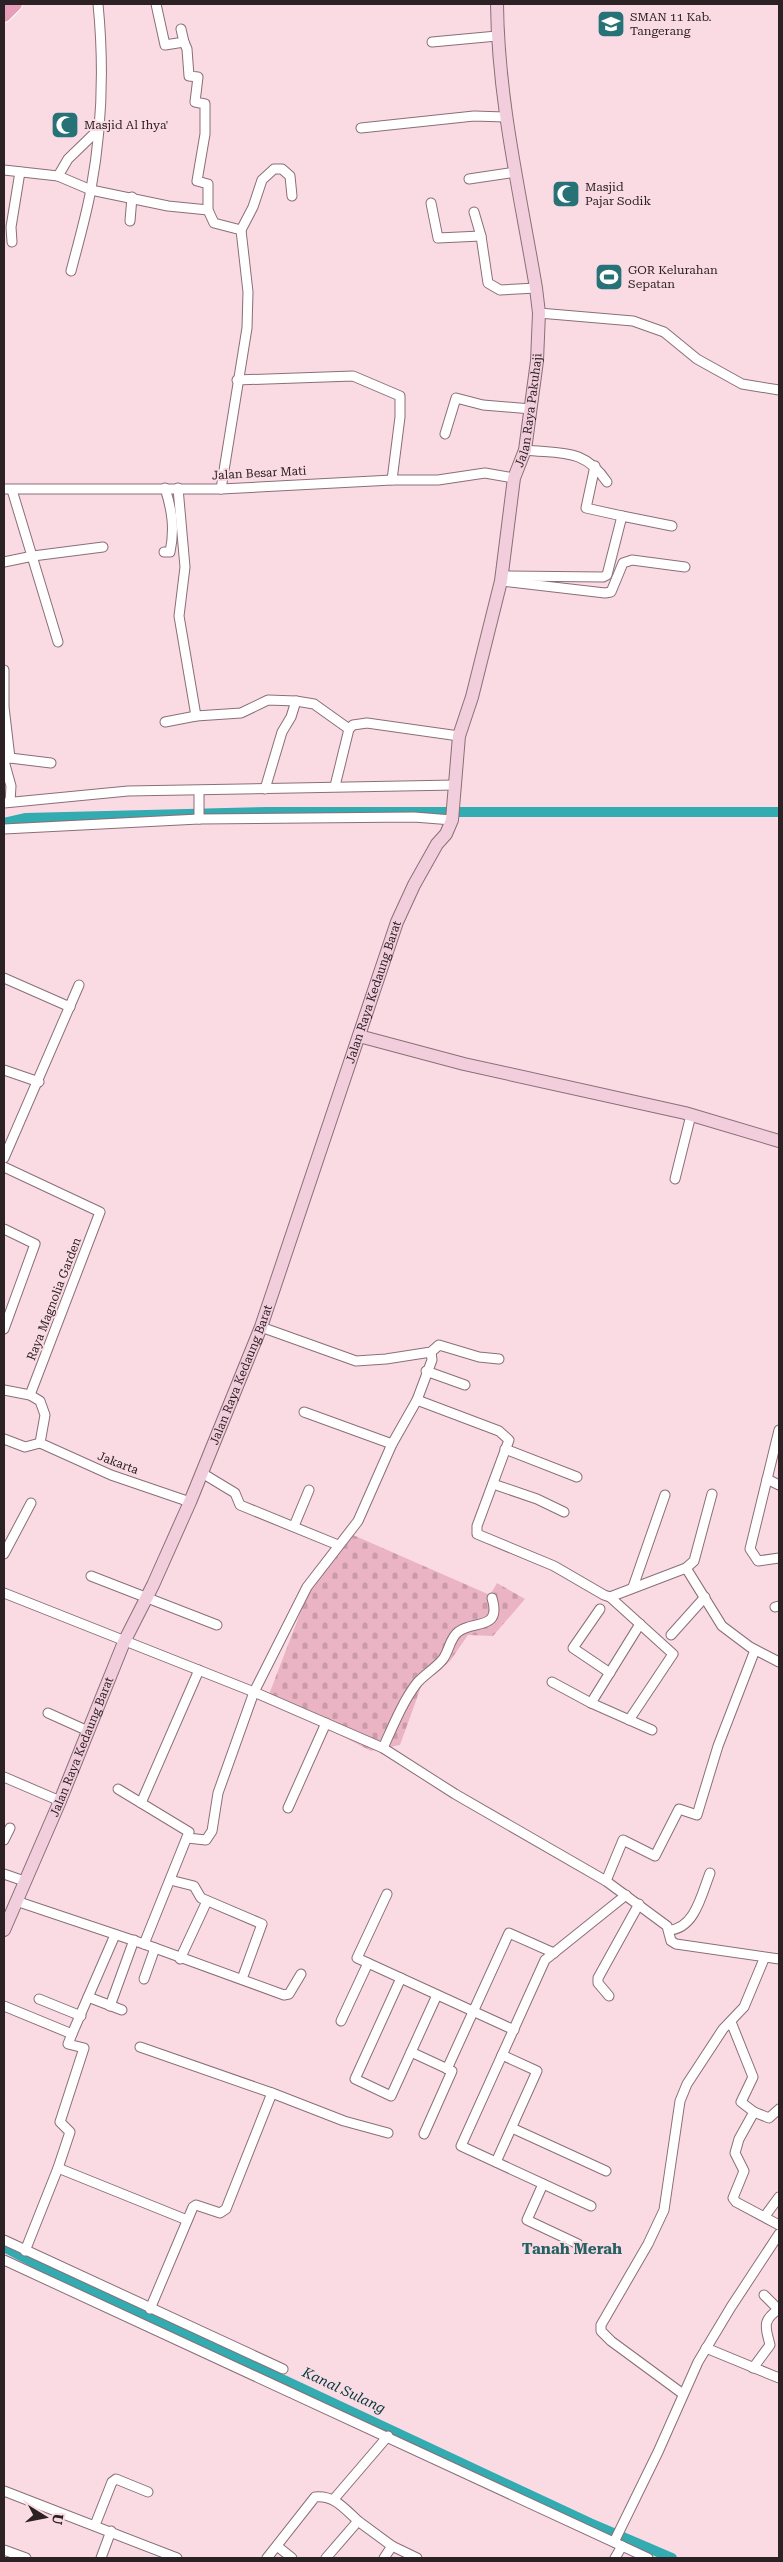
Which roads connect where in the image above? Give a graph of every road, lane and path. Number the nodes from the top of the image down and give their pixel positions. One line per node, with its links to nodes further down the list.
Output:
1 (15, 4): 5 (main road)
2 (98, 4): 12 (street)
3 (156, 4): 8 (street)
4 (497, 4): 7 (street, Jalan Raya Pakuhaji)
5 (4, 15)
6 (181, 29): 8 (street)
7 (497, 36): 9 (street); 10 (street, Jalan Raya Pakuhaji)
8 (184, 42): 22 (street)
9 (432, 42)
10 (505, 117): 11 (street); 15 (street, Jalan Raya Pakuhaji)
11 (360, 128)
12 (99, 130): 16 (street); 18 (street)
13 (4, 170): 14 (street)
14 (20, 172): 16 (street); 27 (street)
15 (516, 172): 17 (street); 29 (street, Jalan Raya Pakuhaji)
16 (58, 176): 18 (street)
17 (469, 179)
18 (91, 190): 20 (street); 28 (street)
19 (292, 196): 25 (street)
20 (132, 197): 22 (street); 24 (street)
21 (431, 203): 26 (street)
22 (208, 210): 25 (street)
23 (474, 212): 26 (street)
24 (130, 221)
25 (241, 230): 31 (street)
26 (481, 236): 29 (street)
27 (12, 242)
28 (71, 271)
29 (536, 288): 30 (street, Jalan Raya Pakuhaji)
30 (539, 313): 32 (street); 33 (street, Jalan Raya Pakuhaji)
31 (237, 380): 38 (street); 43 (street)
32 (779, 390)
33 (530, 409): 34 (street); 35 (street, Jalan Raya Pakuhaji)
34 (446, 434)
35 (525, 450): 36 (street); 37 (street, Jalan Raya Pakuhaji)
36 (595, 466): 39 (street); 44 (street)
37 (514, 478): 38 (street, Jalan Besar Mati); 51 (street, Jalan Raya Pakuhaji)
38 (392, 480): 43 (street, Jalan Besar Mati)
39 (607, 482)
40 (165, 488): 41 (street, Jalan Besar Mati); 42 (street, Jalan Besar Mati); 47 (street)
41 (178, 488): 43 (street, Jalan Besar Mati); 55 (street)
42 (8, 489): 48 (street)
43 (221, 489)
44 (622, 516): 45 (street); 51 (street)
45 (672, 526)
46 (103, 548): 48 (street)
47 (164, 552)
48 (33, 556): 49 (street); 52 (street)
49 (4, 562)
50 (686, 567): 51 (street)
51 (502, 578): 58 (street, Jalan Raya Pakuhaji)
52 (58, 642)
53 (4, 670): 59 (street)
54 (296, 701): 55 (street); 57 (street); 62 (street)
55 (196, 716): 56 (street)
56 (165, 722)
57 (350, 729): 58 (street); 61 (street)
58 (459, 736): 63 (street, Jalan Raya Pakuhaji)
59 (6, 760): 60 (street); 65 (street)
60 (51, 763)
61 (335, 786): 62 (street); 63 (street)
62 (265, 789): 64 (street)
63 (455, 789): 66 (street, Jalan Raya Pakuhaji)
64 (199, 794): 65 (street); 67 (street)
65 (7, 802)
66 (452, 816): 67 (street); 72 (street, Jalan Raya Kedaung Barat)
67 (199, 818): 68 (street)
68 (4, 829)
69 (4, 978): 71 (street)
70 (79, 985): 71 (street)
71 (70, 1007): 74 (street)
72 (359, 1036): 75 (street); 81 (street, Jalan Raya Kedaung Barat)
73 (4, 1070): 74 (street)
74 (39, 1082): 77 (street)
75 (691, 1115): 76 (street); 79 (street)
76 (779, 1141)
77 (4, 1158)
78 (4, 1167): 88 (street, Raya Magnolia Garden)
79 (675, 1179)
80 (4, 1229): 82 (street)
81 (261, 1327): 83 (street); 96 (street, Jalan Raya Kedaung Barat)
82 (4, 1329)
83 (431, 1352): 84 (street); 85 (street)
84 (499, 1359)
85 (426, 1372): 86 (street); 89 (street)
86 (465, 1385)
87 (4, 1390): 88 (street)
88 (30, 1395): 93 (street)
89 (417, 1400): 94 (street); 95 (street)
90 (304, 1412): 94 (street)
91 (779, 1430): 98 (street)
92 (4, 1439): 93 (street, Jakarta)
93 (40, 1443): 104 (street, Jakarta)
94 (392, 1444): 108 (street)
95 (505, 1449): 97 (street); 99 (street)
96 (202, 1473): 104 (street, Jalan Raya Kedaung Barat); 107 (street)
97 (577, 1477)
98 (767, 1479): 100 (street); 110 (street)
99 (493, 1484): 106 (street); 115 (street)
100 (779, 1485)
101 (309, 1490): 107 (street)
102 (712, 1494): 111 (street)
103 (665, 1495): 113 (street)
104 (190, 1502): 116 (street, Jalan Raya Kedaung Barat)
105 (31, 1503): 109 (street)
106 (564, 1512)
107 (294, 1526): 108 (street)
108 (338, 1544): 129 (street)
109 (4, 1554)
110 (779, 1558)
111 (686, 1568): 113 (street); 117 (street)
112 (91, 1576): 116 (street)
113 (633, 1587): 115 (street)
114 (4, 1592): 123 (street)
115 (610, 1596): 120 (street)
116 (147, 1597): 121 (street); 123 (street, Jalan Raya Kedaung Barat)
117 (705, 1597): 122 (street); 124 (street)
118 (492, 1598): 136 (street)
119 (600, 1609): 127 (street)
120 (640, 1624): 127 (street); 132 (street)
121 (216, 1625)
122 (671, 1635)
123 (124, 1642): 126 (street); 135 (street, Jalan Raya Kedaung Barat)
124 (755, 1650): 125 (street); 149 (street)
125 (779, 1662)
126 (198, 1670): 129 (street); 140 (street)
127 (610, 1673): 130 (street)
128 (552, 1682): 130 (street)
129 (254, 1692): 133 (street); 143 (street)
130 (591, 1703): 132 (street)
131 (48, 1713): 135 (street)
132 (629, 1720): 134 (street)
133 (326, 1723): 136 (street); 141 (street)
134 (652, 1730)
135 (88, 1731): 139 (street, Jalan Raya Kedaung Barat)
136 (383, 1748): 149 (street)
137 (4, 1777): 139 (street)
138 (118, 1789): 140 (street)
139 (60, 1801): 148 (street, Jalan Raya Kedaung Barat)
140 (141, 1803): 143 (street)
141 (288, 1808)
142 (10, 1828): 144 (street)
143 (187, 1838): 147 (street)
144 (4, 1840)
145 (710, 1873): 156 (street)
146 (4, 1874): 148 (street)
147 (170, 1880): 153 (street); 159 (street)
148 (24, 1881): 152 (street, Jalan Raya Kedaung Barat)
149 (606, 1881): 151 (street)
150 (387, 1894): 165 (street)
151 (626, 1895): 154 (street); 161 (street)
152 (16, 1901): 155 (street, Jalan Raya Kedaung Barat); 157 (street)
153 (207, 1901): 162 (street); 169 (street)
154 (639, 1904): 156 (street); 171 (street)
155 (4, 1930)
156 (669, 1930): 163 (street)
157 (115, 1935): 158 (street); 172 (street)
158 (134, 1940): 159 (street); 175 (street)
159 (144, 1944): 160 (street)
160 (155, 1948): 162 (street); 168 (street)
161 (554, 1953): 177 (street); 181 (street)
162 (180, 1958): 169 (street)
163 (764, 1959): 164 (street); 180 (street)
164 (779, 1959)
165 (368, 1963): 167 (street); 179 (street)
166 (301, 1974): 169 (street)
167 (401, 1978): 170 (street); 184 (street)
168 (144, 1979)
169 (242, 1980)
170 (437, 1995): 177 (street); 184 (street)
171 (610, 1996)
172 (88, 1997): 175 (street); 178 (street)
173 (39, 1999): 178 (street)
174 (4, 2006): 182 (street)
175 (110, 2006): 176 (street)
176 (122, 2010)
177 (473, 2011): 181 (street); 186 (street)
178 (81, 2016): 182 (street)
179 (341, 2021)
180 (731, 2022): 189 (street); 214 (street)
181 (514, 2030): 185 (street)
182 (72, 2034): 194 (street)
183 (140, 2047): 187 (street)
184 (410, 2052): 186 (street)
185 (502, 2055): 190 (street); 193 (street)
186 (447, 2069): 192 (street)
187 (272, 2093): 191 (street); 200 (street)
188 (779, 2109): 189 (street)
189 (754, 2112): 199 (street)
190 (512, 2128): 193 (street); 195 (street)
191 (388, 2133)
192 (424, 2134)
193 (496, 2162): 196 (street)
194 (58, 2168): 200 (street); 205 (street)
195 (606, 2171)
196 (543, 2184): 198 (street); 204 (street)
197 (779, 2197): 199 (street)
198 (591, 2206)
199 (765, 2216): 201 (street)
200 (187, 2220): 208 (street)
201 (779, 2225)
202 (779, 2234): 210 (street)
203 (4, 2240): 205 (street)
204 (578, 2244)
205 (25, 2252): 208 (street)
206 (4, 2260): 215 (street)
207 (764, 2295): 209 (street)
208 (150, 2309): 212 (street)
209 (779, 2309): 211 (street)
210 (706, 2348): 211 (street); 214 (street)
211 (753, 2368): 213 (street)
212 (283, 2370)
213 (779, 2378)
214 (683, 2394): 222 (street)
215 (388, 2436): 218 (street); 222 (street)
216 (4, 2491): 220 (street)
217 (148, 2492): 220 (street)
218 (334, 2499): 219 (street); 223 (street)
219 (358, 2521): 224 (street); 231 (street)
220 (95, 2525): 221 (street)
221 (111, 2531): 227 (street); 228 (street)
222 (618, 2542): 234 (street); 235 (street)
223 (277, 2546): 229 (street); 230 (street)
224 (392, 2546): 232 (street); 233 (street)
225 (4, 2551): 226 (street)
226 (26, 2558)
227 (101, 2558)
228 (177, 2558)
229 (267, 2558)
230 (292, 2558)
231 (326, 2558)
232 (384, 2558)
233 (417, 2558)
234 (615, 2558)
235 (648, 2558)

